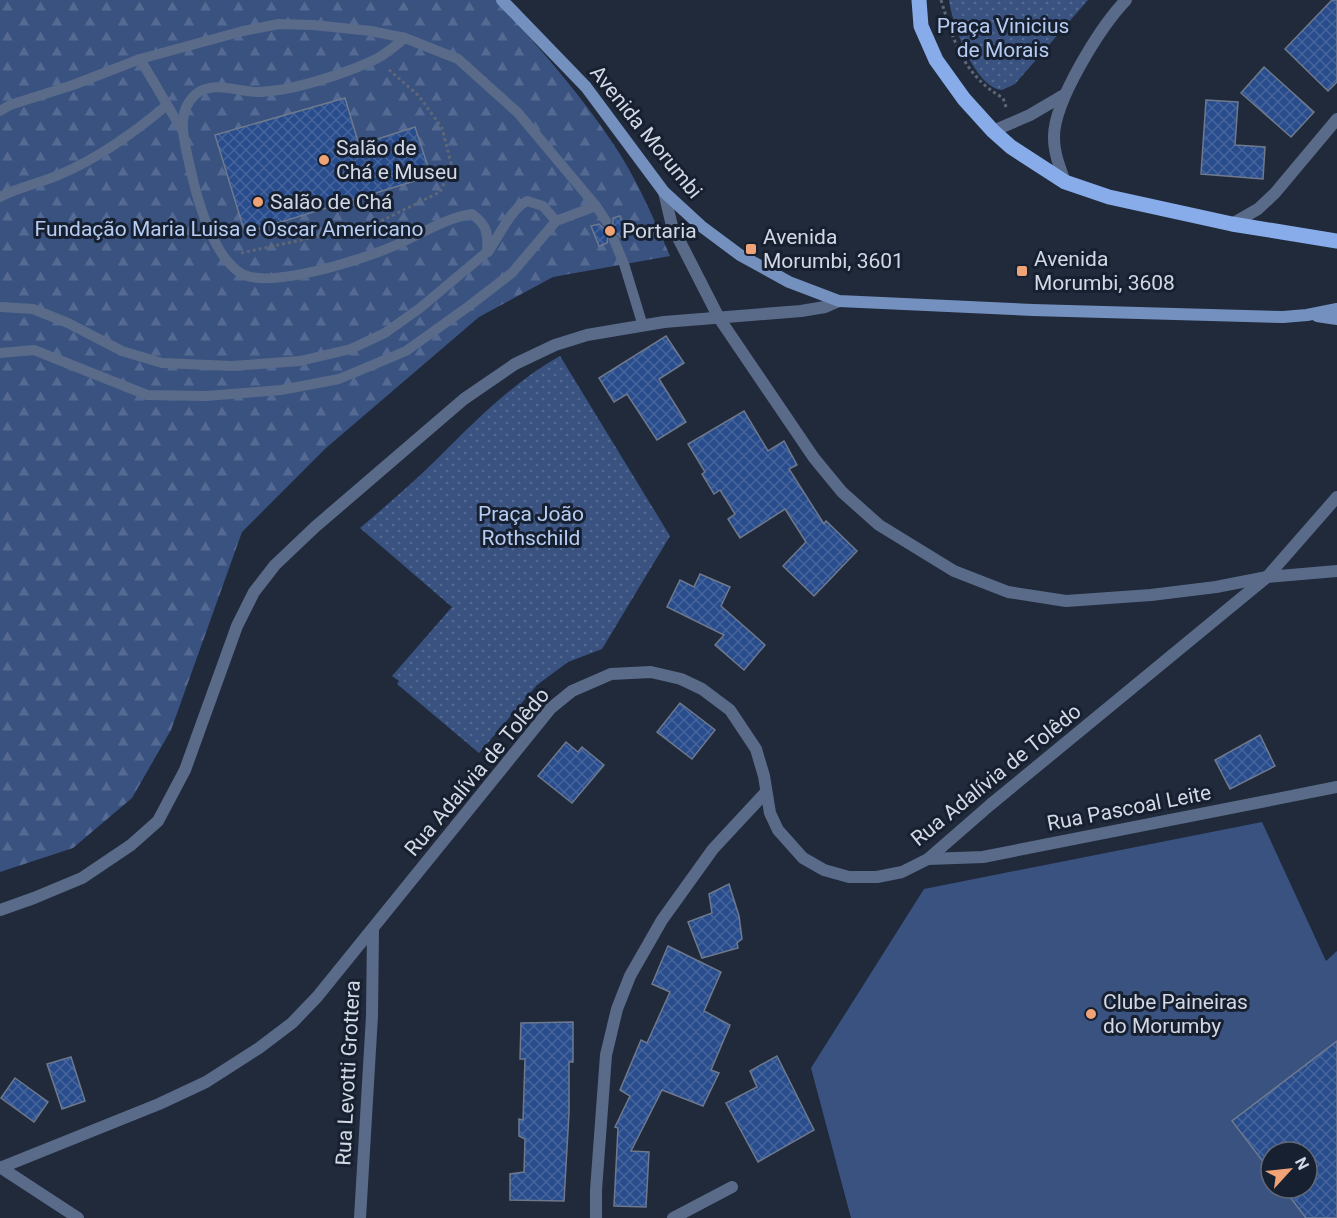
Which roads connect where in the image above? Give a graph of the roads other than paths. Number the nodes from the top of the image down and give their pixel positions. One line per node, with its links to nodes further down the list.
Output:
1 (502, 0): 13 (main road, Avenida Morumbi)
2 (919, 0): 11 (main road)
3 (1126, 0): 6 (street)
4 (405, 38): 5 (lane); 10 (lane); 15 (lane)
5 (140, 59): 7 (lane); 8 (lane)
6 (1064, 95): 11 (street); 12 (street)
7 (167, 105): 10 (lane); 14 (lane)
8 (0, 111)
9 (1337, 119): 18 (street)
10 (182, 130): 21 (lane)
11 (993, 132): 12 (main road)
12 (1065, 182): 18 (main road)
13 (664, 192): 22 (main road, Avenida Morumbi); 26 (street)
14 (0, 197)
15 (596, 206): 16 (lane); 17 (lane)
16 (556, 221): 21 (lane); 29 (lane)
17 (606, 221)
18 (1232, 224): 20 (main road)
19 (614, 240): 28 (lane)
20 (1337, 241)
21 (488, 252): 23 (lane)
22 (839, 301): 25 (main road, Avenida Morumbi); 26 (street)
23 (0, 307)
24 (1337, 309): 25 (main road, Avenida Morumbi)
25 (1307, 315): 27 (main road, Avenida Morumbi)
26 (719, 318): 28 (street); 32 (street)
27 (1337, 319)
28 (643, 326): 36 (street)
29 (0, 353)
30 (1337, 497): 32 (street, Rua Adalívia de Tolêdo)
31 (1337, 571): 32 (street)
32 (1267, 577): 35 (street, Rua Adalívia de Tolêdo)
33 (1337, 787): 35 (street, Rua Pascoal Leite)
34 (765, 792): 35 (street, Rua Adalívia de Tolêdo); 37 (street, Rua Adalívia de Tolêdo); 42 (street)
35 (928, 859)
36 (0, 910)
37 (373, 929): 38 (street, Rua Adalívia de Tolêdo); 41 (street, Rua Levotti Grottera)
38 (0, 1167): 40 (street)
39 (732, 1187): 43 (street)
40 (78, 1218)
41 (360, 1218)
42 (597, 1218)
43 (673, 1218)

